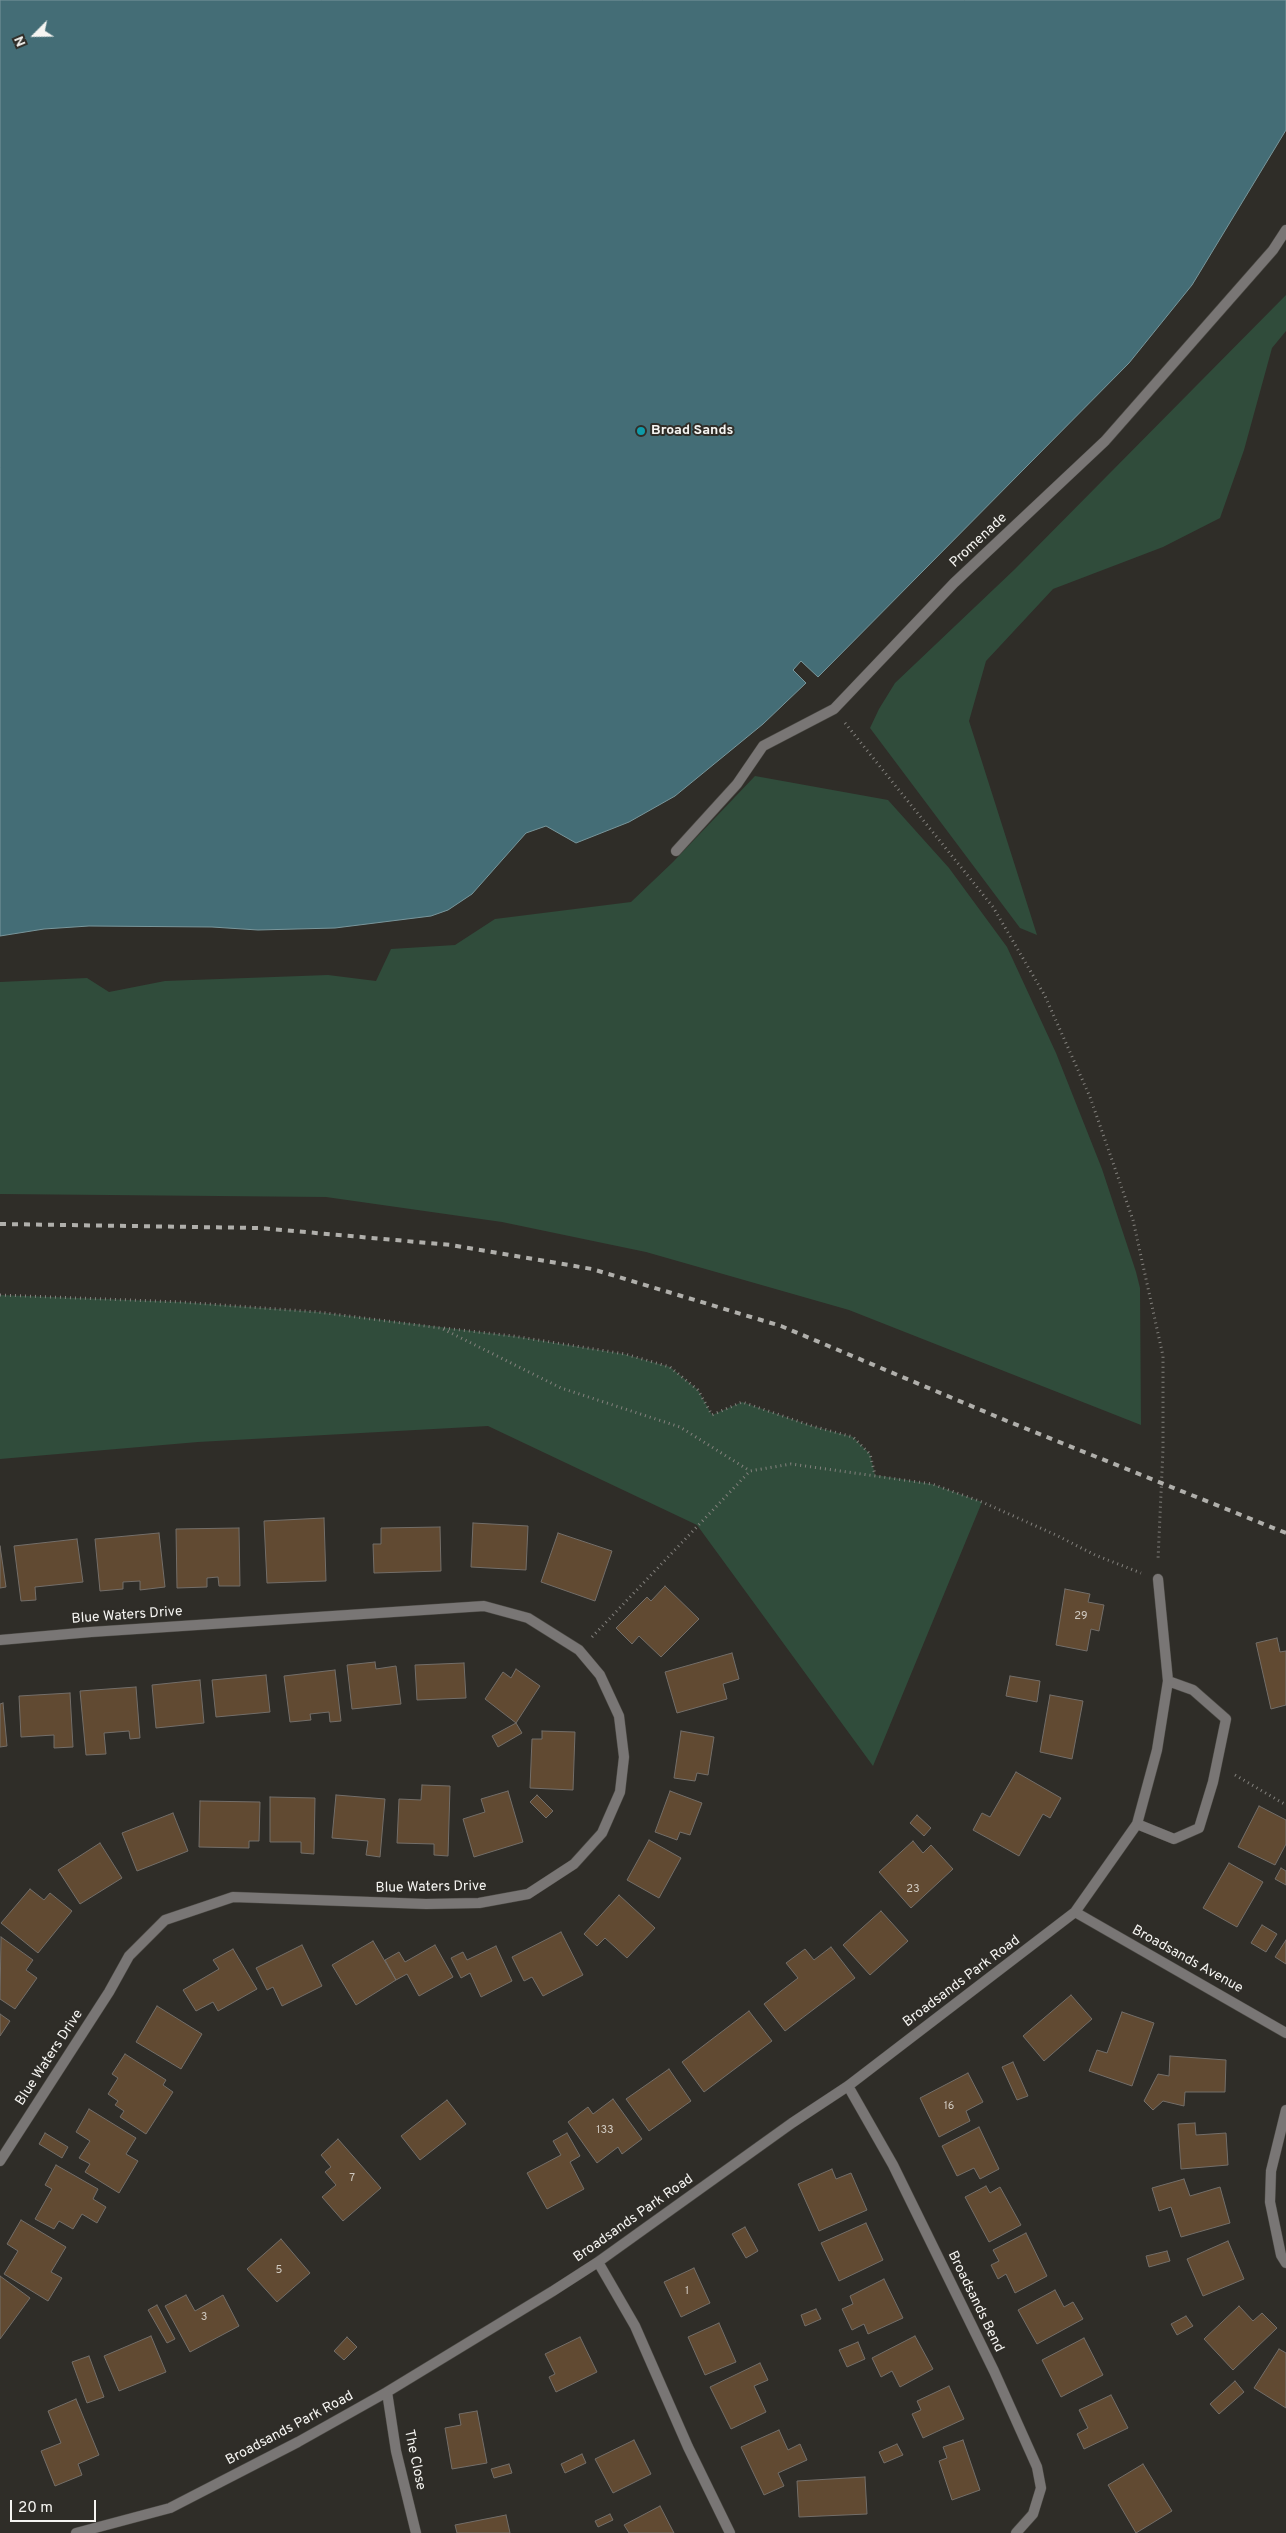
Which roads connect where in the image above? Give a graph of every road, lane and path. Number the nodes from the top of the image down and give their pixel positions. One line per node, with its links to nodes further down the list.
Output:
1 (1286, 230): 2 (street, Promenade)
2 (834, 709): 3 (street, Promenade); 8 (path)
3 (676, 851)
4 (0, 1295): 5 (path)
5 (441, 1328): 6 (path); 7 (path)
6 (750, 1471): 7 (path); 10 (path)
7 (875, 1475): 8 (path)
8 (1158, 1579): 11 (street, Broadsands Park Road)
9 (0, 1640): 10 (street, Blue Waters Drive)
10 (579, 1650): 19 (street, Blue Waters Drive)
11 (1168, 1681): 12 (street); 14 (street, Broadsands Park Road)
12 (1217, 1765): 13 (path); 14 (street)
13 (1286, 1805)
14 (1137, 1824): 15 (street, Broadsands Park Road)
15 (1075, 1912): 16 (street, Broadsands Avenue); 17 (street, Broadsands Park Road)
16 (1286, 2033)
17 (848, 2086): 20 (street, Broadsands Park Road); 26 (street, Broadsands Bend)
18 (1286, 2110): 21 (street)
19 (0, 2160)
20 (598, 2262): 22 (street, Broadsands Park Road); 25 (street)
21 (1286, 2263)
22 (387, 2392): 23 (street, Broadsands Park Road); 24 (street, The Close)
23 (76, 2533)
24 (416, 2533)
25 (730, 2533)
26 (1016, 2533)

